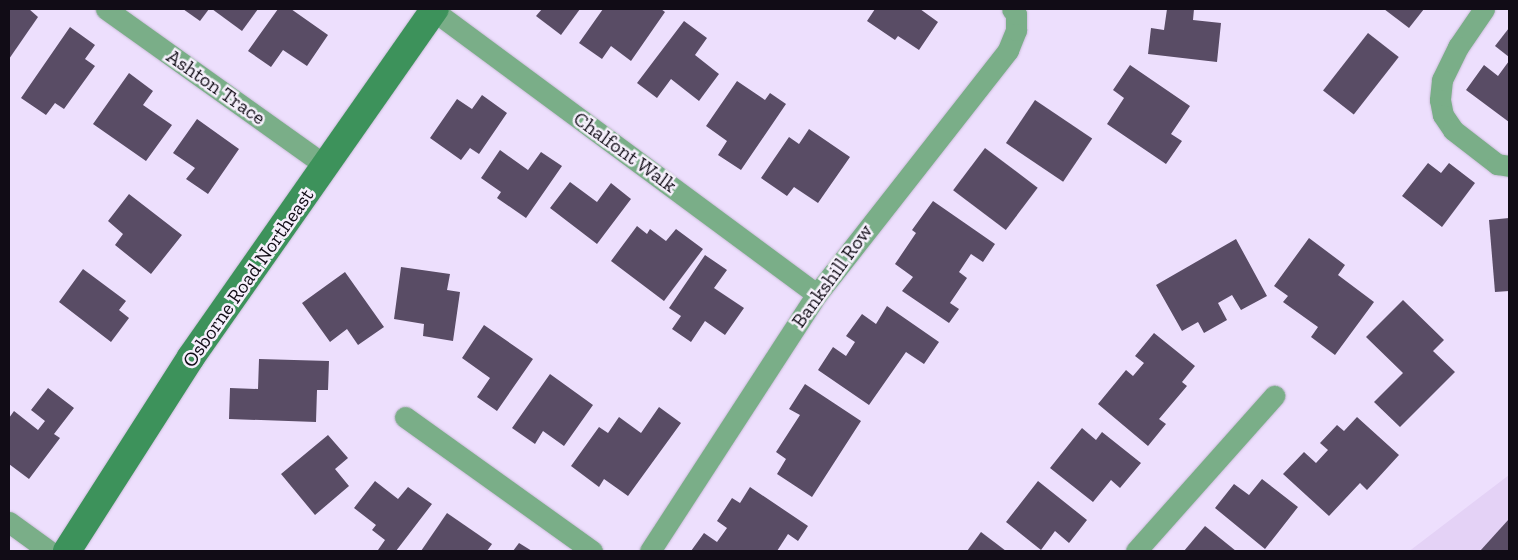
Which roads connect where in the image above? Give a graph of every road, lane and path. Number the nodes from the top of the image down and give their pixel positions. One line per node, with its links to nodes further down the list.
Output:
1 (106, 9): 5 (street, Ashton Trace)
2 (1012, 9): 7 (street, Bankshill Row)
3 (1484, 9): 6 (street)
4 (434, 10): 5 (street, Osborne Road Northeast); 7 (street, Chalfont Walk)
5 (326, 166): 12 (street, Osborne Road Northeast)
6 (1509, 166)
7 (817, 294): 14 (street, Bankshill Row)
8 (1274, 396): 15 (street)
9 (405, 417): 13 (street)
10 (9, 522): 11 (street)
11 (49, 551)
12 (68, 551)
13 (592, 551)
14 (650, 551)
15 (1136, 551)

